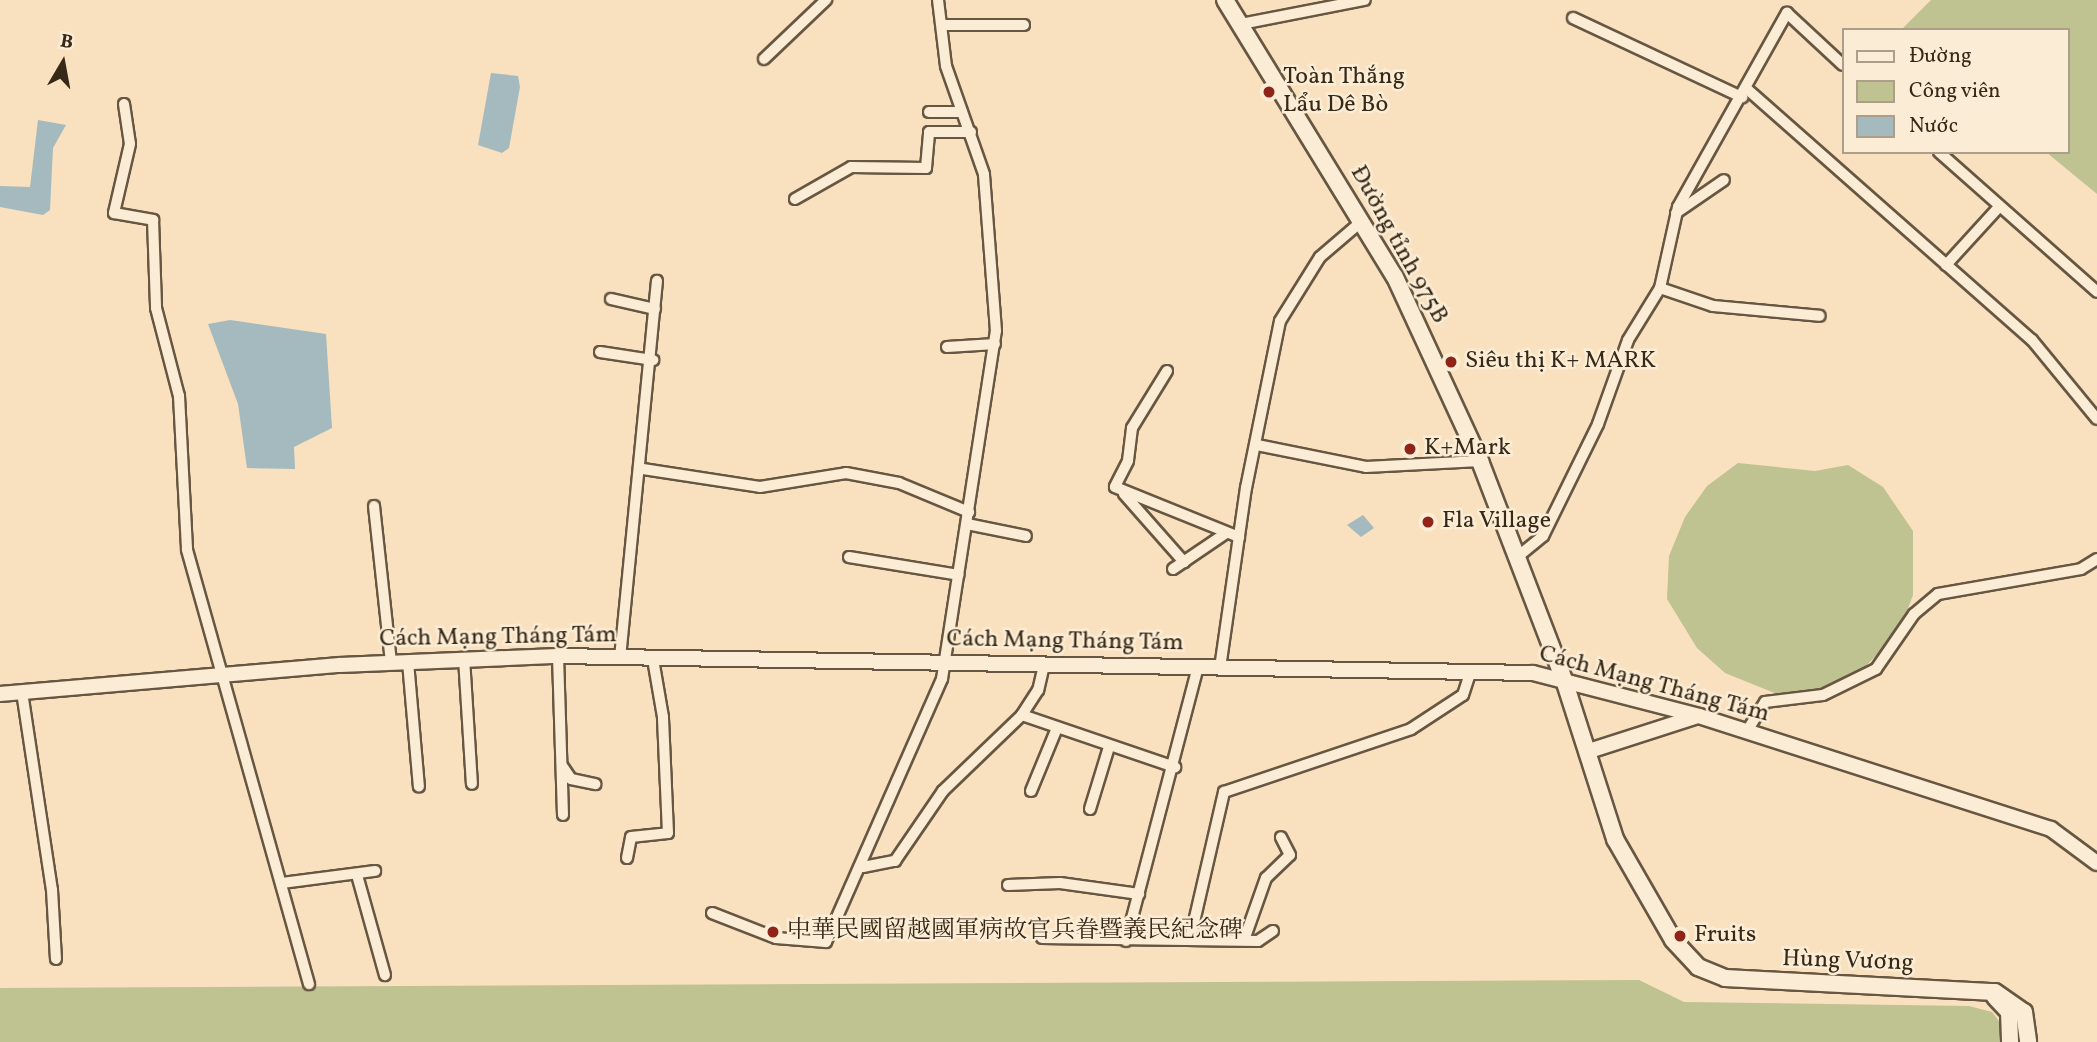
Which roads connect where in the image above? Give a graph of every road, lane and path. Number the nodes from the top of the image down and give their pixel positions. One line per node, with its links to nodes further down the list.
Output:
1 (826, 0): 9 (street)
2 (938, 0): 7 (street)
3 (1225, 0): 6 (main road, Đường tỉnh 975B)
4 (1365, 0): 6 (street)
5 (1573, 18): 11 (street)
6 (1241, 24): 21 (main road, Đường tỉnh 975B)
7 (944, 25): 8 (street); 14 (street)
8 (1024, 25)
9 (764, 60)
10 (1842, 64): 11 (street)
11 (1744, 93): 20 (street); 22 (street)
12 (124, 104): 61 (street)
13 (929, 112): 14 (street)
14 (962, 112): 15 (street)
15 (971, 132): 18 (street); 29 (street)
16 (1941, 154): 19 (street)
17 (1724, 180): 20 (street)
18 (795, 199)
19 (1999, 207): 22 (street); 25 (street)
20 (1676, 213): 24 (street)
21 (1362, 221): 35 (street); 36 (main road, Đường tỉnh 975B)
22 (1946, 265): 34 (street)
23 (657, 281): 27 (street)
24 (1660, 288): 28 (street); 46 (street)
25 (2097, 292)
26 (611, 299): 27 (street)
27 (655, 309): 32 (street)
28 (1820, 316)
29 (995, 344): 30 (street); 40 (street)
30 (947, 346)
31 (600, 352): 32 (street)
32 (653, 360): 37 (street)
33 (1167, 371): 38 (street)
34 (2097, 419)
35 (1257, 445): 36 (street); 44 (street)
36 (1480, 461): 46 (main road, Đường tỉnh 975B)
37 (643, 469): 40 (street); 53 (street)
38 (1124, 494): 42 (street); 48 (street)
39 (374, 506): 55 (street)
40 (969, 512): 41 (street)
41 (967, 524): 43 (street); 50 (street)
42 (1226, 533): 44 (street); 48 (street)
43 (1026, 536)
44 (1239, 537): 60 (street)
45 (849, 557): 50 (street)
46 (1516, 558): 63 (main road, Đường tỉnh 975B)
47 (2097, 559): 69 (street)
48 (1184, 562): 49 (street)
49 (1174, 569)
50 (959, 575): 57 (street)
51 (558, 656): 52 (street, Cách Mạng Tháng Tám); 53 (street, Cách Mạng Tháng Tám); 72 (street)
52 (464, 658): 56 (street, Cách Mạng Tháng Tám); 74 (street)
53 (620, 659): 54 (street, Cách Mạng Tháng Tám)
54 (653, 659): 57 (street, Cách Mạng Tháng Tám); 81 (street)
55 (391, 662): 56 (street, Cách Mạng Tháng Tám); 61 (street, Cách Mạng Tháng Tám)
56 (408, 662): 76 (street)
57 (945, 664): 58 (street, Cách Mạng Tháng Tám); 83 (street)
58 (1044, 664): 59 (street, Cách Mạng Tháng Tám); 66 (street)
59 (1198, 667): 60 (street, Cách Mạng Tháng Tám); 73 (street)
60 (1220, 668): 62 (street, Cách Mạng Tháng Tám)
61 (223, 675): 64 (street, Cách Mạng Tháng Tám); 86 (street)
62 (1469, 676): 63 (street, Cách Mạng Tháng Tám); 91 (street)
63 (1565, 683): 67 (street, Cách Mạng Tháng Tám); 71 (main road, Hùng Vương)
64 (22, 692): 65 (street, Cách Mạng Tháng Tám); 95 (street)
65 (0, 694)
66 (1022, 715): 68 (street); 83 (street)
67 (1699, 716): 69 (street, Cách Mạng Tháng Tám); 71 (street)
68 (1057, 728): 70 (street); 77 (street)
69 (1747, 731): 82 (street, Cách Mạng Tháng Tám)
70 (1109, 747): 73 (street); 78 (street)
71 (1589, 751): 98 (main road, Hùng Vương)
72 (564, 767): 75 (street); 79 (street)
73 (1175, 767): 88 (street)
74 (472, 784)
75 (594, 784)
76 (419, 787)
77 (1031, 791)
78 (1090, 808)
79 (563, 815)
80 (1281, 837): 93 (street)
81 (626, 859)
82 (2097, 863)
83 (863, 867): 89 (street)
84 (375, 870): 85 (street)
85 (357, 875): 86 (street); 96 (street)
86 (282, 883): 97 (street)
87 (1008, 885): 88 (street)
88 (1139, 894): 94 (street)
89 (712, 913)
90 (1273, 931): 93 (street)
91 (1191, 935): 93 (street); 94 (street)
92 (1042, 937): 94 (street)
93 (1244, 940)
94 (1126, 941)
95 (56, 959)
96 (385, 975)
97 (309, 984)
98 (1980, 990): 99 (main road); 100 (main road, Hùng Vương)
99 (2011, 1042)
100 (2028, 1042)

